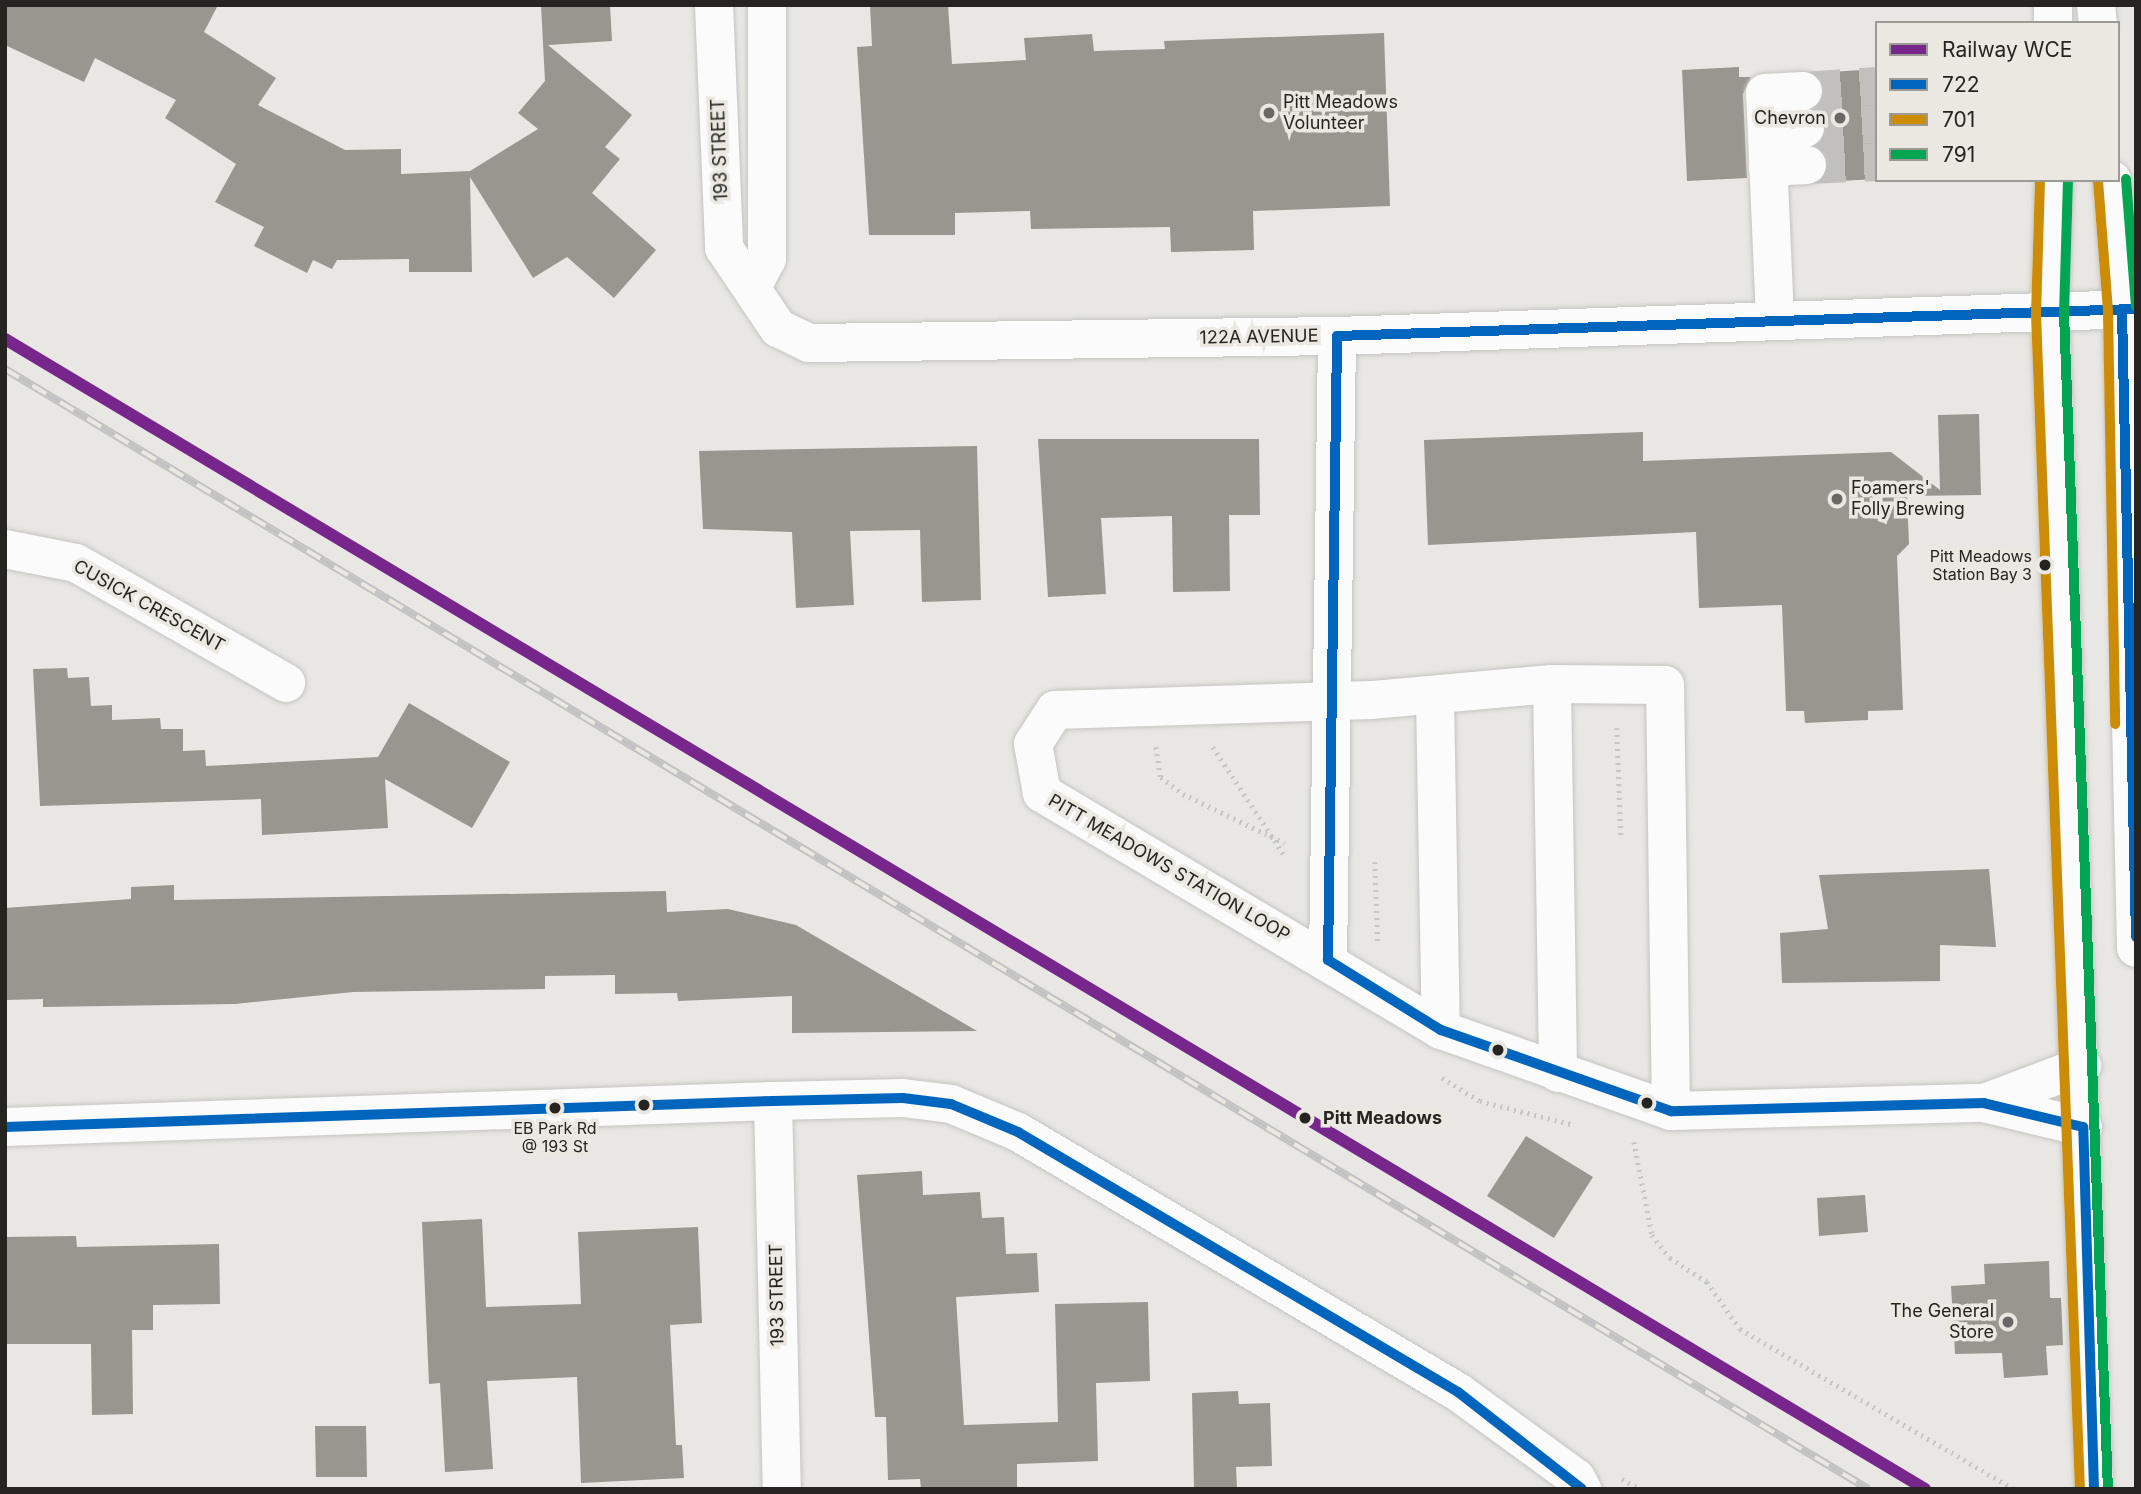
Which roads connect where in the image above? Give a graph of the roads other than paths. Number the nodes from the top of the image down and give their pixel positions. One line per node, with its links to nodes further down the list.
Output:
1 (714, 5): 8 (street, 193 STREET)
2 (767, 5): 8 (street)
3 (1804, 109): 5 (street)
4 (1807, 165): 5 (street)
5 (1768, 167): 11 (street)
6 (2054, 182): 10 (street)
7 (2112, 182): 9 (street)
8 (753, 285): 12 (street, 193 STREET)
9 (2129, 310): 10 (street, 122A AVENUE); 18 (street)
10 (2050, 313): 11 (street, 122A AVENUE); 23 (street)
11 (1775, 319): 13 (street, 122A AVENUE)
12 (778, 328): 13 (street, 122A AVENUE)
13 (1337, 336): 19 (street)
14 (5, 549): 15 (street, CUSICK CRESCENT)
15 (286, 683)
16 (1552, 684): 17 (street, PITT MEADOWS STATION LOOP); 24 (street); 27 (street, PITT MEADOWS STATION LOOP)
17 (1434, 696): 19 (street, PITT MEADOWS STATION LOOP); 22 (street)
18 (2132, 696): 20 (street)
19 (1335, 701): 21 (street); 21 (street, PITT MEADOWS STATION LOOP)
20 (2136, 948)
21 (1328, 960): 22 (street, PITT MEADOWS STATION LOOP)
22 (1441, 1030): 24 (street, PITT MEADOWS STATION LOOP)
23 (2082, 1066): 26 (street); 29 (street)
24 (1558, 1073): 27 (street, PITT MEADOWS STATION LOOP)
25 (773, 1101): 28 (street); 30 (street, 193 STREET); 31 (street)
26 (1984, 1104): 27 (street, PITT MEADOWS STATION LOOP); 29 (street)
27 (1671, 1111)
28 (5, 1127)
29 (2083, 1127): 32 (street)
30 (782, 1489)
31 (1582, 1489)
32 (2094, 1489)

